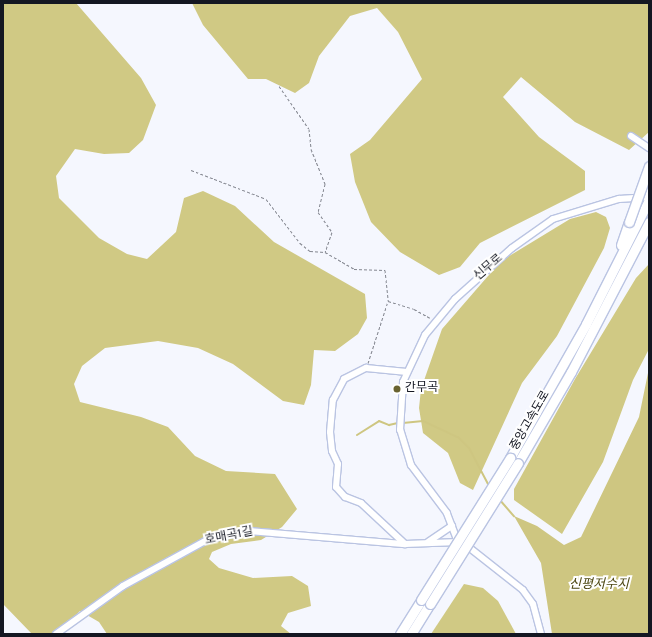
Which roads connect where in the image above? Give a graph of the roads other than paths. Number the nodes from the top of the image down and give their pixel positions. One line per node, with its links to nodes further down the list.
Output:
1 (632, 136): 2 (street)
2 (649, 148)
3 (649, 166): 6 (highway, bridge)
4 (649, 185): 5 (street)
5 (649, 198): 6 (highway); 10 (street, 신무로)
6 (633, 222): 11 (highway, 중앙고속도로)
7 (649, 222): 9 (highway, 중앙고속도로)
8 (649, 234): 9 (highway)
9 (593, 330): 11 (highway, 중앙고속도로)
10 (407, 372): 12 (street, 신무로); 15 (street)
11 (514, 460): 17 (highway, 중앙고속도로, bridge); 18 (highway, 중앙고속도로, bridge)
12 (452, 526): 13 (street); 14 (street)
13 (428, 542): 14 (street, 호매곡1길); 15 (street, 호매곡1길)
14 (462, 542): 19 (street)
15 (405, 544): 16 (street, 호매곡1길)
16 (56, 634)
17 (400, 634)
18 (411, 634)
19 (541, 634)

